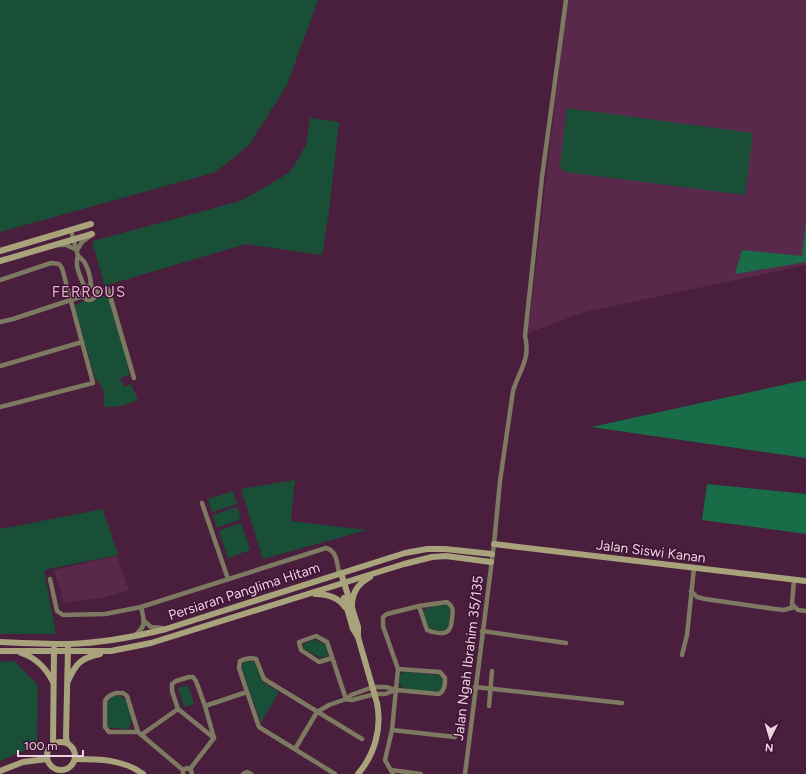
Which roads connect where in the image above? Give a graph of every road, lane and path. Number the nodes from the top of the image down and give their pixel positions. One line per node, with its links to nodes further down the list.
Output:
1 (566, 0): 23 (street, Jalan Ngah Ibrahim 35/135)
2 (91, 224): 3 (main road)
3 (71, 230): 5 (street); 8 (main road)
4 (92, 234): 5 (main road); 7 (street)
5 (74, 239): 6 (main road); 7 (street)
6 (56, 244): 7 (street); 10 (main road)
7 (77, 250): 9 (street)
8 (0, 251)
9 (78, 256): 12 (street); 13 (street)
10 (0, 261)
11 (0, 280): 16 (street)
12 (91, 286): 13 (street); 14 (street)
13 (85, 288): 15 (street)
14 (96, 293): 15 (street); 20 (street)
15 (83, 296): 16 (street)
16 (71, 301): 17 (street); 18 (street)
17 (0, 322)
18 (82, 342): 19 (street); 21 (street)
19 (0, 366)
20 (134, 378)
21 (0, 407)
22 (202, 503): 30 (street)
23 (494, 544): 24 (street, Jalan Ngah Ibrahim 35/135); 26 (main road, Jalan Siswi Kanan)
24 (492, 554): 25 (street, Jalan Ngah Ibrahim 35/135); 28 (main road, Persiaran Panglima Hitam)
25 (491, 562): 27 (main road, Persiaran Panglima Hitam); 43 (street, Jalan Ngah Ibrahim 35/135)
26 (694, 568): 31 (main road, Jalan Siswi Kanan); 34 (street)
27 (378, 572): 33 (main road, Persiaran Panglima Hitam); 39 (main road)
28 (339, 573): 30 (street); 33 (main road); 42 (main road, Persiaran Panglima Hitam)
29 (50, 579): 37 (street)
30 (228, 579): 37 (street)
31 (794, 580): 32 (main road, Jalan Siswi Kanan); 38 (street)
32 (806, 581)
33 (342, 583): 35 (main road, Persiaran Panglima Hitam); 39 (main road)
34 (691, 591): 38 (street); 54 (street)
35 (307, 594): 39 (main road); 52 (main road, Persiaran Panglima Hitam)
36 (419, 606): 36 (street); 56 (street)
37 (140, 607): 41 (street)
38 (794, 607): 40 (street)
39 (349, 608): 60 (main road)
40 (806, 611)
41 (144, 621): 42 (street); 44 (street)
42 (166, 628): 44 (main road, Persiaran Panglima Hitam)
43 (482, 631): 48 (street); 61 (street, Jalan Ngah Ibrahim 35/135)
44 (132, 637): 47 (main road, Persiaran Panglima Hitam)
45 (0, 642): 46 (main road, Persiaran Panglima Hitam)
46 (54, 644): 47 (main road, Persiaran Panglima Hitam); 51 (main road)
47 (68, 644): 53 (main road)
48 (566, 644)
49 (0, 651): 50 (main road)
50 (14, 651): 51 (main road); 58 (main road)
51 (54, 651): 53 (main road, Persiaran Panglima Hitam); 58 (main road)
52 (111, 651): 53 (main road, Persiaran Panglima Hitam); 59 (main road)
53 (68, 652): 59 (main road)
54 (682, 655)
55 (332, 658): 55 (street); 66 (street)
56 (398, 669): 63 (street); 63 (street)
57 (492, 671): 62 (street)
58 (53, 684): 80 (main road)
59 (67, 684): 79 (main road)
60 (373, 687): 63 (street); 65 (main road); 66 (street)
61 (475, 687): 62 (street); 94 (street, Jalan Ngah Ibrahim 35/135)
62 (490, 689): 67 (street); 69 (street)
63 (396, 690): 65 (street); 74 (street)
64 (247, 692): 68 (street); 71 (street); 81 (street)
65 (375, 694): 66 (street); 92 (main road)
66 (346, 699): 71 (street)
67 (622, 704)
68 (206, 706): 70 (street); 72 (street)
69 (488, 706)
70 (178, 709): 73 (street); 75 (street)
71 (317, 712): 78 (street); 81 (street)
72 (210, 722): 73 (street); 77 (street)
73 (200, 727): 77 (street)
74 (392, 730): 76 (street); 87 (street)
75 (139, 733): 75 (street); 85 (street)
76 (455, 737)
77 (214, 738): 86 (street)
78 (362, 739)
79 (67, 743): 80 (main road); 83 (main road)
80 (53, 744): 82 (main road)
81 (295, 749): 91 (street)
82 (47, 759): 83 (main road); 84 (main road)
83 (75, 759): 88 (main road)
84 (0, 771)
85 (183, 772): 86 (street)
86 (191, 772)
87 (392, 772): 93 (street)
88 (143, 774)
89 (243, 774): 90 (street)
90 (251, 774)
91 (335, 774)
92 (358, 774)
93 (421, 774)
94 (465, 774)

